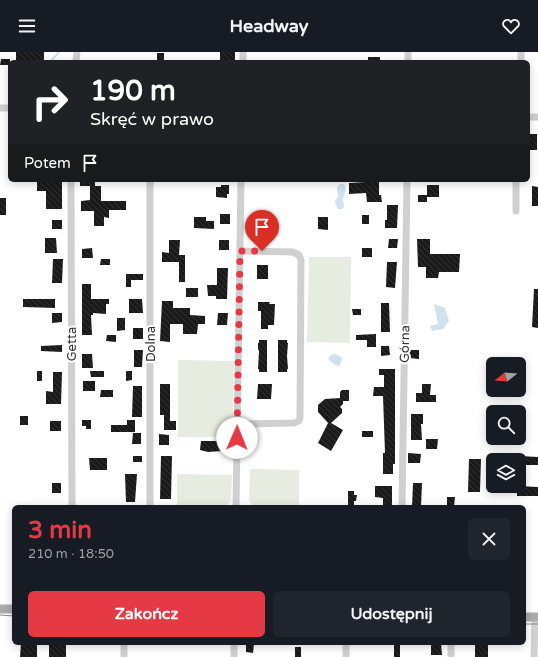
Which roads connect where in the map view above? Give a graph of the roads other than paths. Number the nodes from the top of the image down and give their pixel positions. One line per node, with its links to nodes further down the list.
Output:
1 (71, 182): 9 (street, Getta)
2 (150, 182): 10 (street, Dolna)
3 (241, 182): 7 (street)
4 (407, 182): 12 (street, Górna)
5 (516, 182): 6 (street)
6 (516, 211)
7 (240, 251): 8 (street); 8 (street)
8 (237, 424): 11 (street)
9 (72, 505)
10 (150, 505)
11 (236, 505)
12 (402, 505)
13 (0, 609): 14 (main road)
14 (12, 609)
15 (536, 617): 24 (street)
16 (124, 645): 20 (street)
17 (234, 645): 21 (street)
18 (346, 645): 22 (street)
19 (451, 645): 23 (street)
20 (124, 657)
21 (234, 657)
22 (346, 657)
23 (451, 657)
24 (534, 657)

